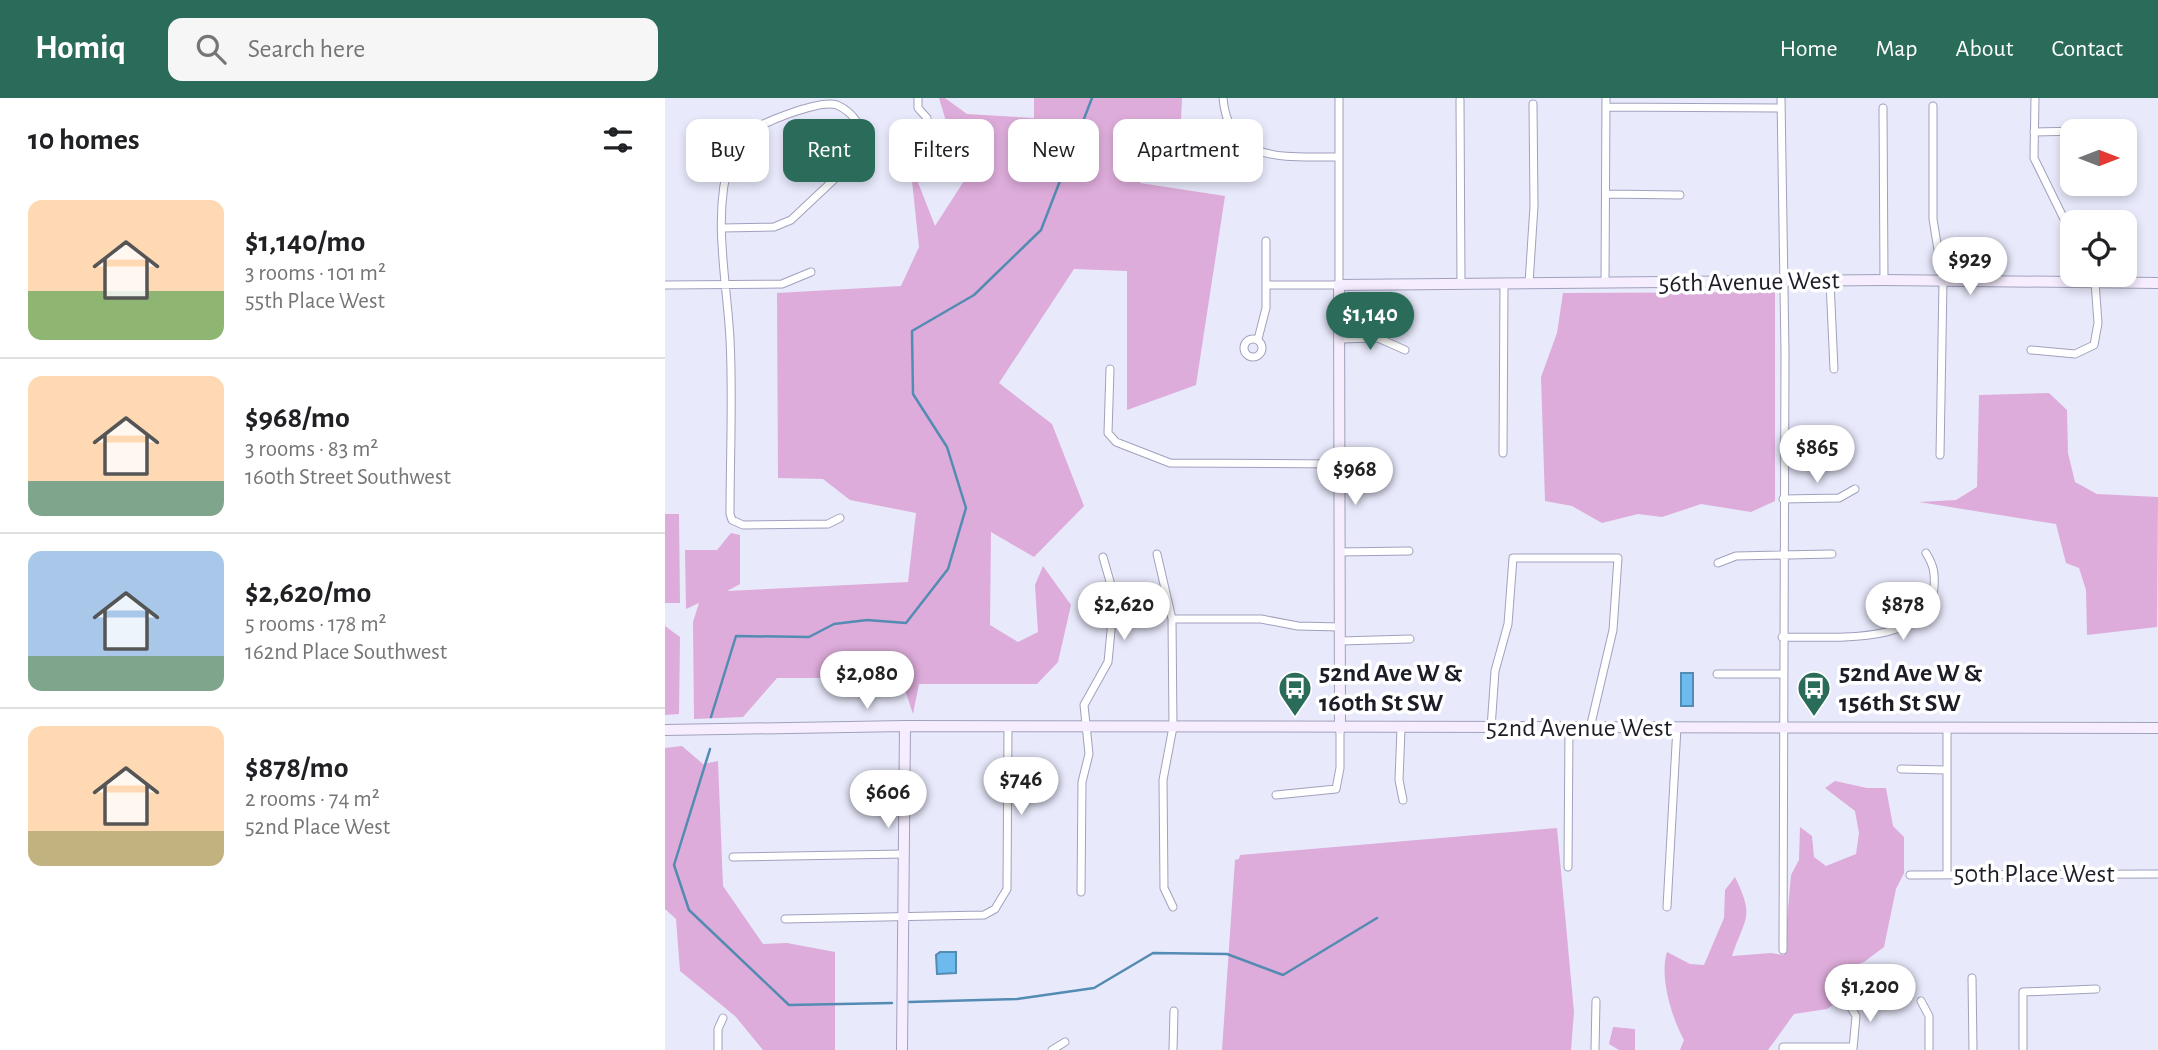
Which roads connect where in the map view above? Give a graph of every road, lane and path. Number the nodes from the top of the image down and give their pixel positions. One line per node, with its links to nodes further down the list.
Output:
1 (918, 98): 12 (street)
2 (1223, 98): 15 (street)
3 (1339, 98): 15 (street)
4 (1781, 98): 10 (street)
5 (2035, 98): 14 (street)
6 (1460, 100): 26 (street)
7 (1606, 102): 10 (street); 16 (street)
8 (1533, 104): 28 (street)
9 (1933, 106): 23 (street)
10 (1781, 108): 29 (street)
11 (1883, 108): 22 (street)
12 (927, 118)
13 (2060, 131): 14 (street)
14 (2034, 132): 18 (street)
15 (1339, 157): 36 (street)
16 (1606, 194): 17 (street); 33 (street)
17 (1681, 195)
18 (2060, 210)
19 (722, 228): 19 (street); 32 (street)
20 (1266, 241): 35 (street)
21 (811, 272): 32 (street)
22 (1884, 280): 23 (street, 56th Avenue West); 25 (street, 56th Avenue West)
23 (1943, 281): 24 (street, 56th Avenue West); 45 (street)
24 (2060, 281)
25 (1830, 282): 29 (street, 56th Avenue West); 43 (street)
26 (1461, 283): 27 (street, 56th Avenue West); 36 (street, 56th Avenue West)
27 (1504, 283): 28 (street, 56th Avenue West); 44 (street)
28 (1529, 283): 33 (street, 56th Avenue West)
29 (1782, 283): 33 (street, 56th Avenue West); 48 (street)
30 (2137, 283): 31 (street, 56th Avenue West)
31 (2158, 283)
32 (725, 284): 34 (street); 49 (street)
33 (1605, 284)
34 (665, 285)
35 (1266, 285): 36 (street); 38 (street)
36 (1339, 285): 39 (street)
37 (2095, 287): 40 (street)
38 (1258, 339)
39 (1339, 339): 41 (street); 46 (street)
40 (2031, 350)
41 (1405, 351)
42 (1110, 369): 46 (street)
43 (1834, 369)
44 (1503, 453)
45 (1940, 455)
46 (1339, 464): 51 (street)
47 (1856, 489): 48 (street)
48 (1783, 499): 54 (street)
49 (840, 518)
50 (1409, 551): 51 (street)
51 (1339, 552): 59 (street)
52 (1926, 553): 60 (street)
53 (1157, 554): 58 (street)
54 (1782, 554): 55 (street); 57 (street); 60 (street)
55 (1832, 554)
56 (1103, 556): 67 (street)
57 (1718, 563)
58 (1171, 620): 59 (street); 69 (street)
59 (1340, 627): 62 (street)
60 (1782, 637): 64 (street)
61 (1410, 639): 62 (street)
62 (1340, 641): 75 (street)
63 (1717, 674): 64 (street)
64 (1782, 674): 68 (street)
65 (905, 726): 66 (street, 52nd Avenue West); 78 (street, 52nd Avenue West); 83 (street)
66 (1008, 726): 67 (street, 52nd Avenue West); 92 (street)
67 (1085, 726): 69 (street, 52nd Avenue West); 89 (street)
68 (1782, 726): 71 (street, 52nd Avenue West); 77 (street, 52nd Avenue West); 94 (street)
69 (1173, 727): 75 (street, 52nd Avenue West); 90 (street)
70 (1590, 727): 71 (street, 52nd Avenue West); 72 (street); 73 (street, 52nd Avenue West)
71 (1677, 727): 91 (street)
72 (1491, 728): 73 (street, 52nd Avenue West); 76 (street, 52nd Avenue West)
73 (1569, 728): 85 (street)
74 (2158, 728): 77 (street, 52nd Avenue West)
75 (1340, 729): 76 (street, 52nd Avenue West); 81 (street)
76 (1401, 729): 82 (street)
77 (1947, 729): 80 (street)
78 (665, 730)
79 (1901, 769): 80 (street)
80 (1946, 770): 86 (street)
81 (1276, 795)
82 (1403, 800)
83 (904, 854): 84 (street); 92 (street)
84 (733, 857)
85 (1568, 867)
86 (1947, 873): 87 (street, 50th Place West); 88 (street, 50th Place West)
87 (1910, 874)
88 (2158, 874)
89 (1081, 892)
90 (1173, 907)
91 (1667, 907)
92 (903, 916): 93 (street); 106 (street)
93 (785, 919)
94 (1783, 950)
95 (1972, 978): 111 (street)
96 (2096, 989): 112 (street)
97 (1596, 1001): 109 (street)
98 (1921, 1001): 110 (street)
99 (1850, 1006): 104 (street)
100 (1174, 1011): 108 (street)
101 (723, 1018): 105 (street)
102 (1065, 1042): 107 (street)
103 (1783, 1049): 104 (street)
104 (1853, 1049)
105 (718, 1050)
106 (902, 1050)
107 (1052, 1050)
108 (1173, 1050)
109 (1595, 1050)
110 (1929, 1050)
111 (1973, 1050)
112 (2023, 1050)

